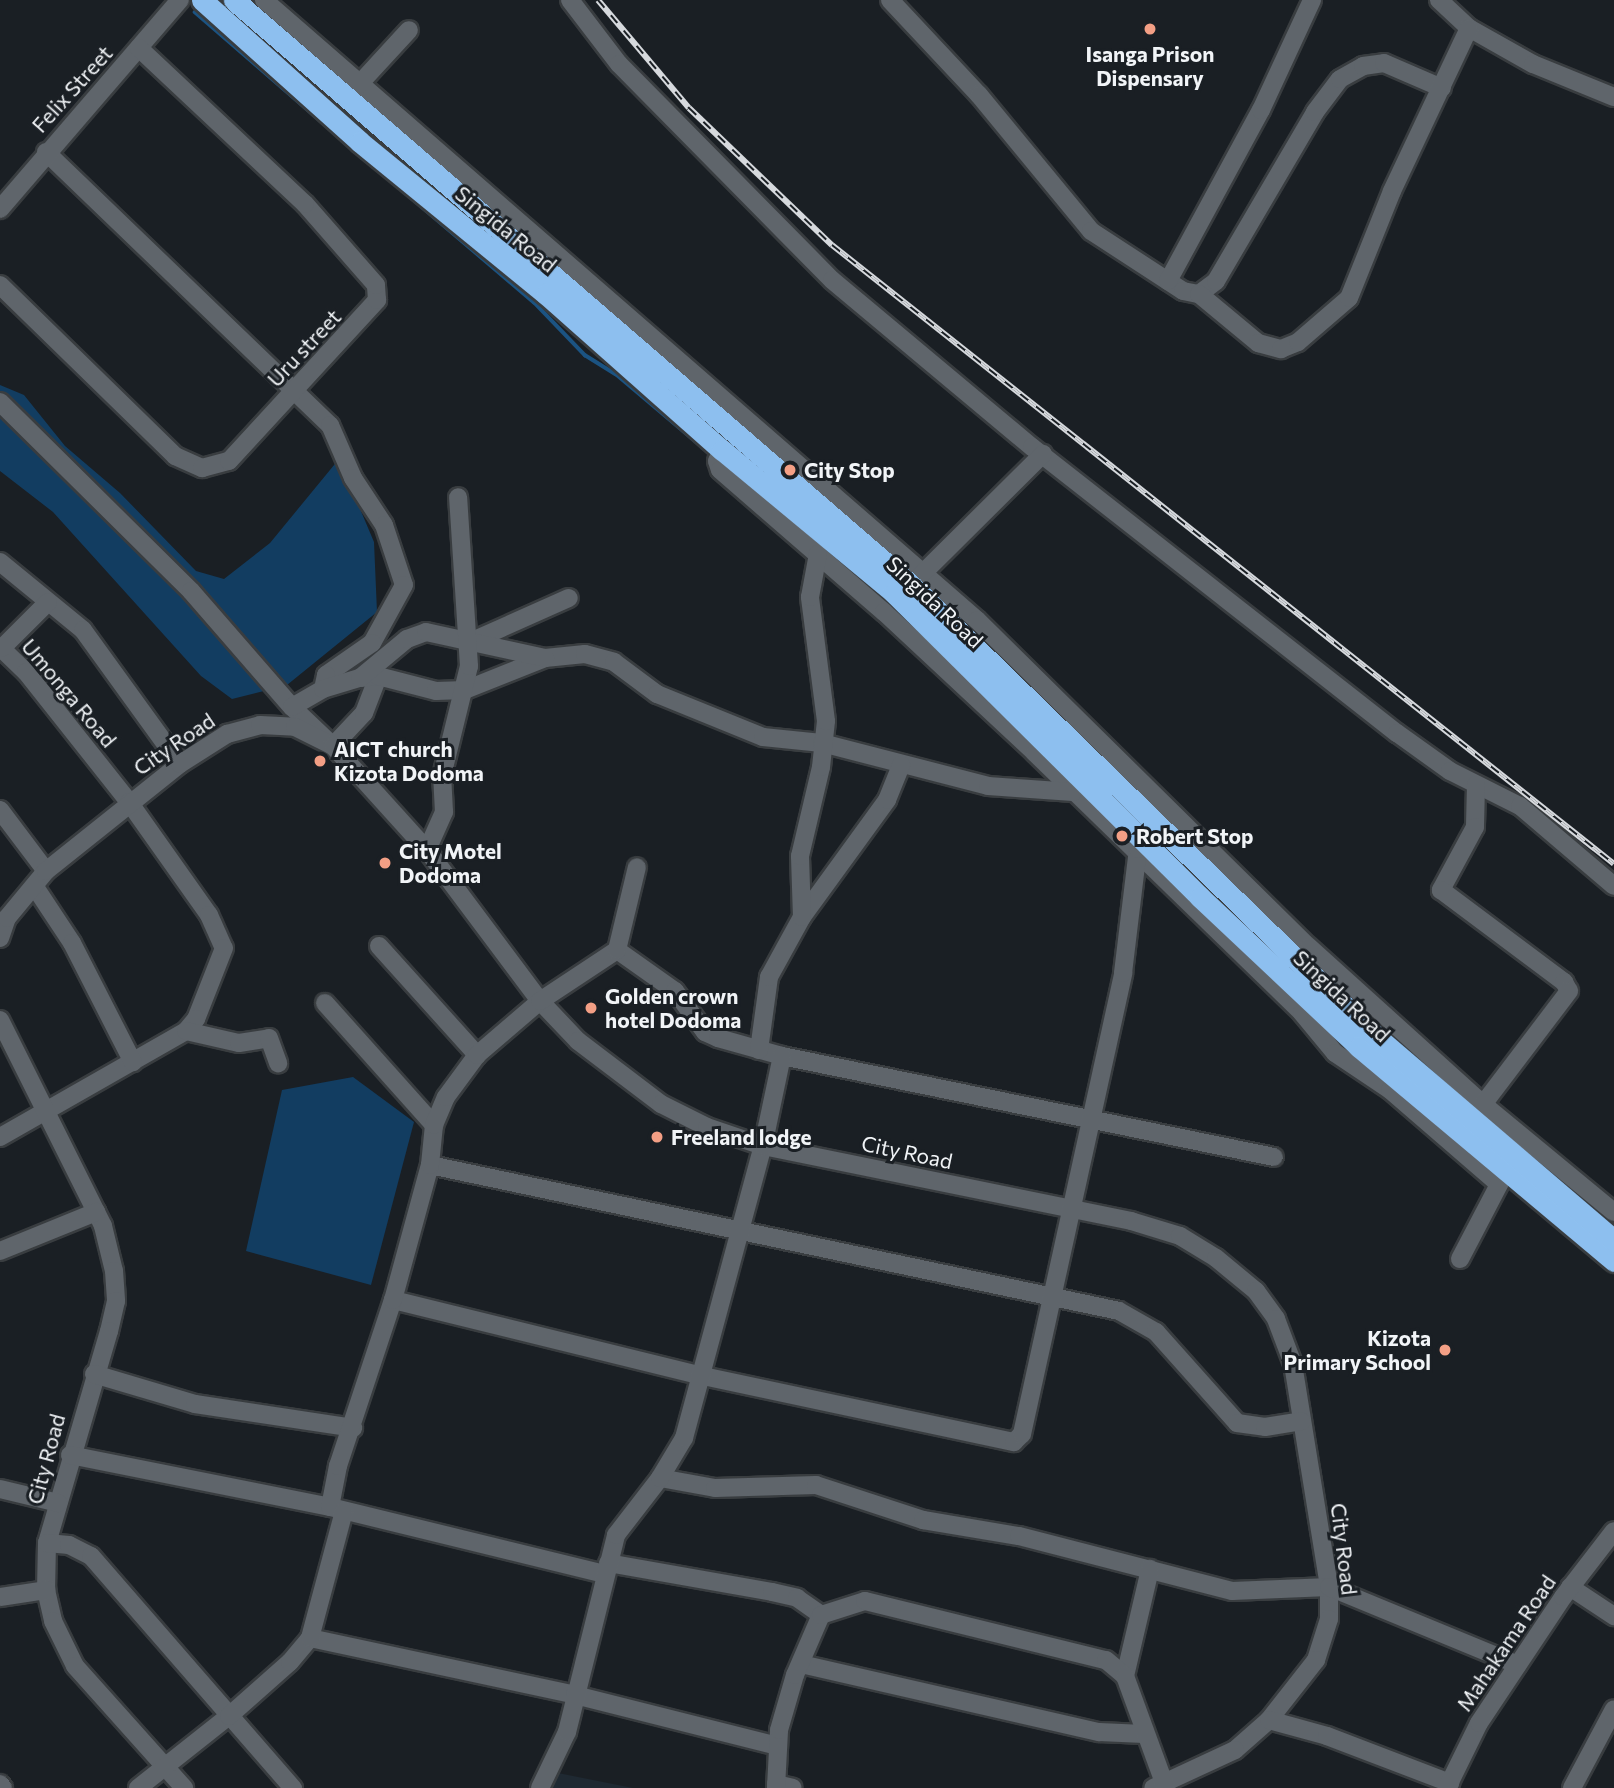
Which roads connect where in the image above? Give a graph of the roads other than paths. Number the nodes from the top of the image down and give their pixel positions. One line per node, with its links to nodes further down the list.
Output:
1 (180, 0): 11 (street, Felix Street)
2 (202, 0): 22 (highway, Singida Road)
3 (234, 0): 13 (highway, Singida Road)
4 (264, 0): 13 (street)
5 (570, 0): 23 (street)
6 (890, 0): 17 (street)
7 (1312, 0): 17 (street)
8 (1439, 0): 9 (street)
9 (1469, 28): 12 (street); 14 (street)
10 (409, 30): 13 (street)
11 (139, 48): 15 (street, Felix Street); 20 (street, Uru street)
12 (1442, 88): 19 (street); 19 (street)
13 (353, 90): 27 (highway, Singida Road)
14 (1614, 97)
15 (46, 152): 16 (street, Felix Street); 20 (street)
16 (0, 209)
17 (1168, 281): 19 (street)
18 (0, 285): 20 (street, Uru street)
19 (1199, 295)
20 (295, 390): 34 (street)
21 (0, 402): 36 (street)
22 (722, 450): 25 (street); 45 (highway, Singida Road)
23 (1043, 454): 27 (street); 41 (street)
24 (458, 498): 30 (street)
25 (818, 554): 37 (street); 42 (street)
26 (0, 562): 29 (street)
27 (917, 579): 45 (highway, Singida Road); 64 (street)
28 (569, 598): 30 (street)
29 (48, 602): 31 (street); 39 (street)
30 (470, 642): 32 (street); 33 (street); 35 (street)
31 (1, 647): 43 (street, Umonga Road)
32 (545, 658): 35 (street); 37 (street)
33 (369, 677): 34 (street); 35 (street); 38 (street)
34 (323, 689): 36 (street)
35 (465, 690): 46 (street)
36 (292, 707): 38 (street)
37 (822, 743): 40 (street); 51 (street)
38 (333, 746): 39 (street, City Road); 46 (street, City Road)
39 (180, 764): 43 (street, City Road)
40 (901, 765): 42 (street); 51 (street)
41 (1476, 785): 49 (street); 64 (street)
42 (1073, 792): 45 (street)
43 (129, 802): 48 (street, City Road); 58 (street, City Road)
44 (0, 810): 48 (street)
45 (1144, 840): 64 (highway, Singida Road); 66 (street); 72 (highway, Singida Road)
46 (427, 850): 55 (street, City Road)
47 (637, 867): 54 (street)
48 (46, 871): 50 (street, City Road)
49 (1614, 886)
50 (35, 887): 52 (street, City Road); 62 (street)
51 (802, 917): 59 (street)
52 (0, 938)
53 (379, 946): 60 (street)
54 (617, 950): 55 (street); 59 (street)
55 (540, 1001): 60 (street); 69 (street, City Road)
56 (325, 1003): 67 (street)
57 (0, 1020): 65 (street, City Road)
58 (186, 1031): 62 (street, City Road); 63 (street)
59 (759, 1050): 61 (street)
60 (477, 1055): 67 (street)
61 (782, 1056): 66 (street); 69 (street)
62 (134, 1062): 65 (street, City Road)
63 (278, 1063)
64 (1478, 1110): 75 (street); 77 (highway, Singida Road)
65 (45, 1114): 68 (street); 74 (street, City Road)
66 (1087, 1121): 70 (street); 73 (street)
67 (434, 1125): 71 (street)
68 (0, 1137)
69 (763, 1146): 73 (street, City Road); 76 (street)
70 (1275, 1157)
71 (430, 1165): 76 (street); 82 (street)
72 (1503, 1176): 79 (street); 80 (highway, Singida Road)
73 (1072, 1208): 81 (street); 85 (street, City Road)
74 (96, 1212): 78 (street); 83 (street, City Road)
75 (1614, 1212)
76 (741, 1232): 81 (street); 84 (street)
77 (1614, 1240)
78 (0, 1251)
79 (1460, 1259)
80 (1614, 1261)
81 (1052, 1298): 84 (street); 85 (street)
82 (393, 1300): 84 (street); 86 (street)
83 (94, 1374): 86 (street); 87 (street, City Road)
84 (703, 1377): 88 (street)
85 (1302, 1421): 96 (street, City Road)
86 (354, 1428): 91 (street)
87 (70, 1455): 90 (street, City Road); 91 (street)
88 (660, 1478): 94 (street); 95 (street)
89 (0, 1489): 90 (street)
90 (58, 1503): 93 (street, City Road)
91 (337, 1509): 94 (street); 102 (street)
92 (1614, 1531): 97 (street, Mahakama Road)
93 (47, 1542): 98 (street, City Road); 108 (street)
94 (606, 1568): 100 (street); 106 (street)
95 (1150, 1569): 96 (street); 105 (street)
96 (1329, 1587): 104 (street); 109 (street, City Road)
97 (1570, 1587): 101 (street); 104 (street, Mahakama Road)
98 (46, 1590): 99 (street); 112 (street, City Road)
99 (0, 1597)
100 (821, 1615): 103 (street); 105 (street)
101 (1614, 1616)
102 (310, 1637): 106 (street); 108 (street)
103 (801, 1664): 110 (street); 111 (street)
104 (1518, 1665): 113 (street, Mahakama Road)
105 (1125, 1676): 110 (street)
106 (575, 1695): 111 (street); 119 (street)
107 (1614, 1709): 120 (street)
108 (229, 1716): 112 (street); 118 (street)
109 (1269, 1720): 113 (street); 115 (street, City Road)
110 (1144, 1734): 115 (street)
111 (778, 1746): 114 (street)
112 (166, 1765): 116 (street); 117 (street, City Road)
113 (1448, 1785)
114 (782, 1787)
115 (1161, 1787)
116 (138, 1788)
117 (184, 1788)
118 (293, 1788)
119 (540, 1788)
120 (1572, 1788)

